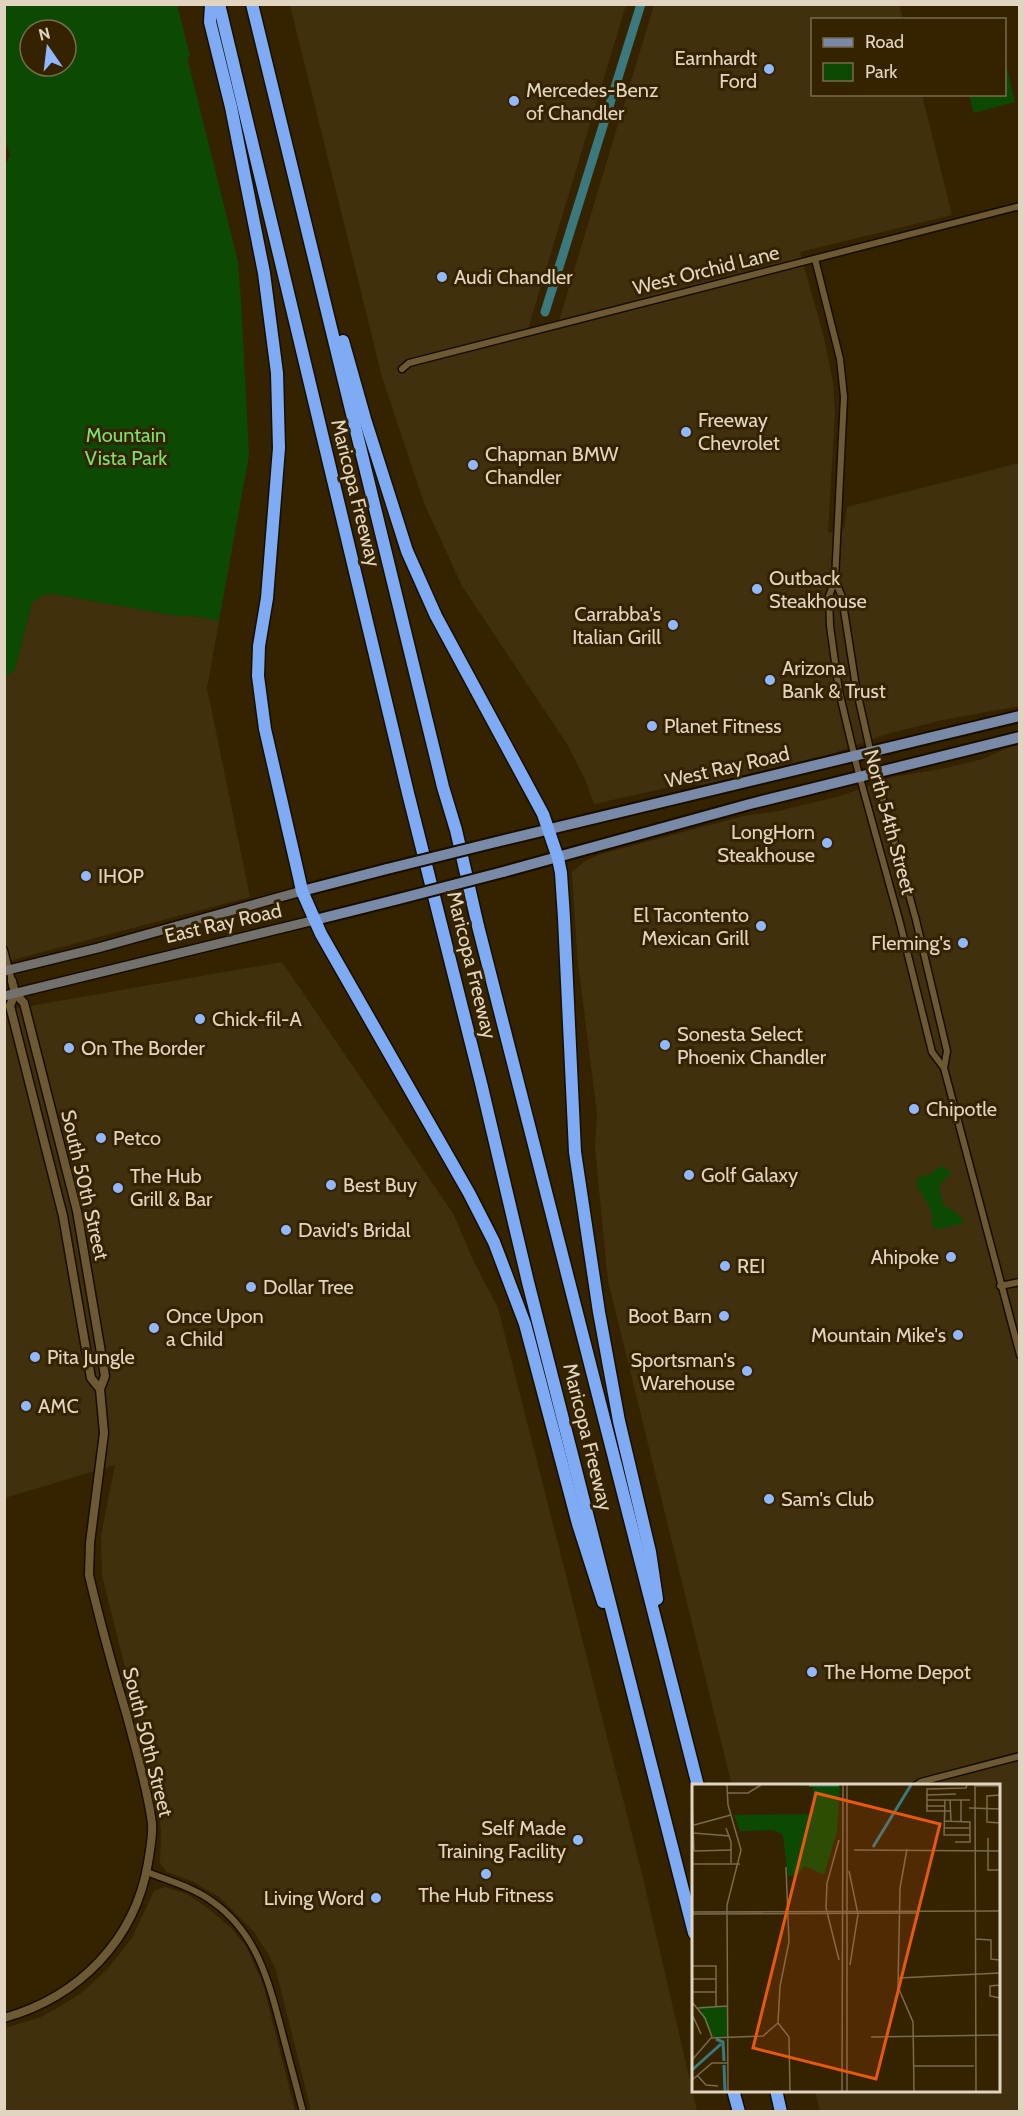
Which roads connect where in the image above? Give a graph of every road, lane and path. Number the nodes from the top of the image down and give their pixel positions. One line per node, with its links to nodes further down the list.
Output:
1 (211, 4): 19 (highway)
2 (219, 4): 32 (highway, Maricopa Freeway)
3 (252, 4): 5 (highway, Maricopa Freeway)
4 (1020, 206): 6 (street, West Orchid Lane)
5 (311, 242): 15 (highway); 31 (highway, Maricopa Freeway)
6 (815, 259): 7 (street, West Orchid Lane); 8 (street, North 54th Street)
7 (402, 369)
8 (835, 580): 11 (street, North 54th Street); 12 (street, North 54th Street)
9 (1020, 716): 11 (main road, West Ray Road)
10 (1020, 737): 13 (main road, West Ray Road)
11 (871, 752): 12 (main road, West Ray Road); 13 (street, North 54th Street)
12 (854, 756): 14 (street, North 54th Street); 15 (main road, West Ray Road)
13 (876, 773): 14 (main road, West Ray Road); 26 (street, North 54th Street)
14 (859, 777): 17 (main road, West Ray Road); 26 (street, North 54th Street)
15 (548, 829): 16 (main road, West Ray Road, bridge); 17 (highway)
16 (442, 856): 19 (main road, East Ray Road, bridge)
17 (558, 858): 18 (main road, West Ray Road, bridge); 31 (highway)
18 (449, 886): 20 (main road, East Ray Road, bridge)
19 (303, 891): 20 (highway); 22 (main road, East Ray Road)
20 (315, 920): 24 (main road, East Ray Road); 32 (highway)
21 (4, 951): 22 (street, South 50th Street)
22 (7, 971): 23 (street, South 50th Street)
23 (12, 981): 24 (street, South 50th Street)
24 (15, 993): 25 (main road, East Ray Road); 30 (street, South 50th Street); 30 (street, South 50th Street)
25 (4, 996)
26 (944, 1068): 28 (street, North 54th Street)
27 (1020, 1282): 28 (street)
28 (1000, 1286): 29 (street, North 54th Street)
29 (1020, 1354)
30 (100, 1389): 36 (street, South 50th Street)
31 (669, 1672): 34 (highway, Maricopa Freeway)
32 (631, 1681): 37 (highway, Maricopa Freeway)
33 (1020, 1756): 35 (street)
34 (697, 1784)
35 (918, 1784)
36 (147, 1872): 38 (street, South 50th Street); 41 (street)
37 (692, 1925)
38 (4, 2018)
39 (733, 2092): 40 (highway)
40 (738, 2110)
41 (303, 2112)

